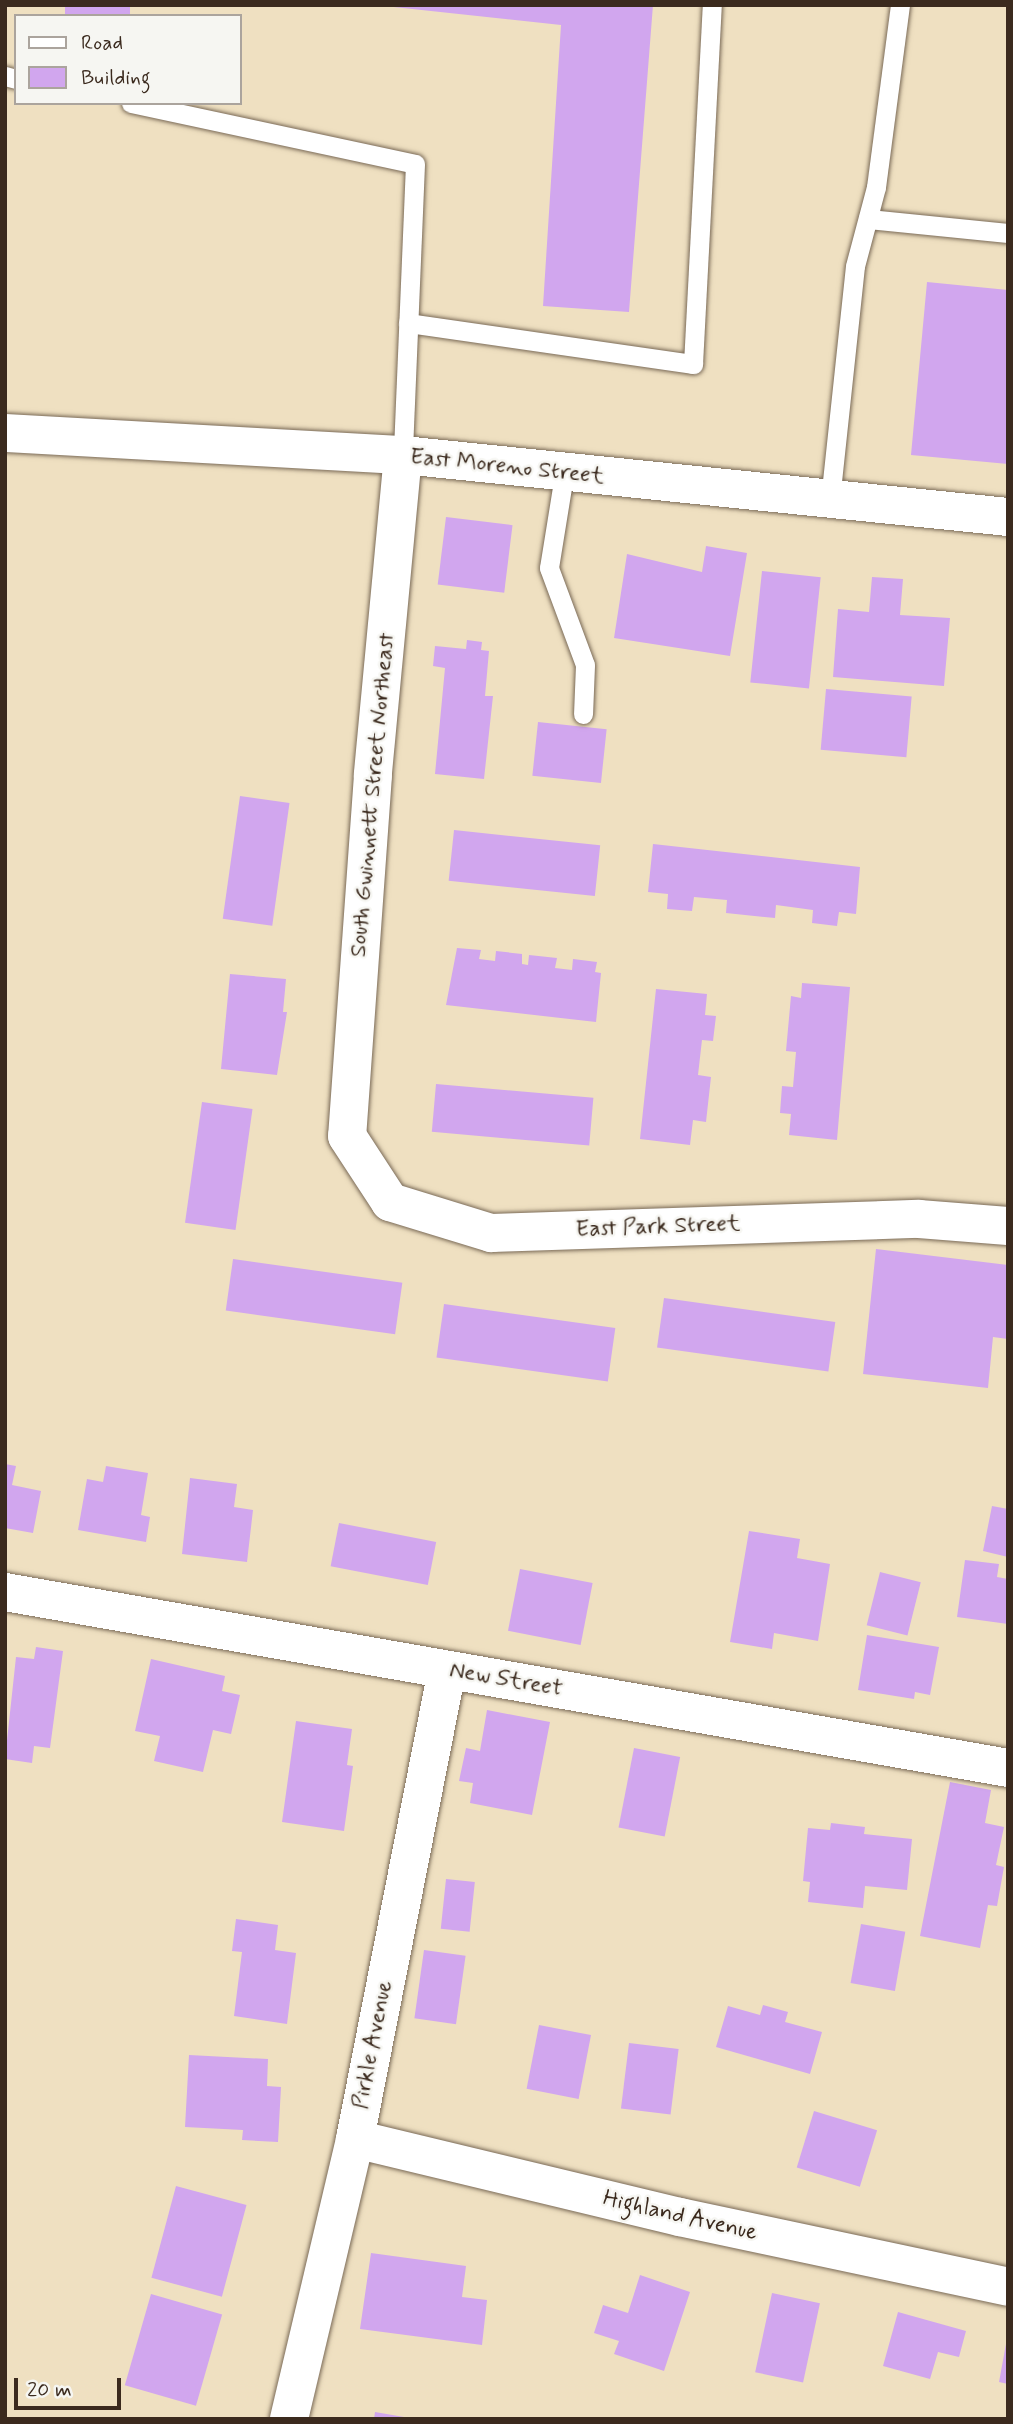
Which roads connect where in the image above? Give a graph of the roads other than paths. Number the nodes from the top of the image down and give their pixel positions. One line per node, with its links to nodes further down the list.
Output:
1 (712, 5): 6 (lane)
2 (900, 5): 4 (lane)
3 (140, 105): 6 (lane)
4 (868, 219): 5 (lane); 10 (lane)
5 (1008, 233)
6 (408, 323): 8 (lane)
7 (5, 433): 8 (street, East Moreno Street)
8 (404, 455): 9 (street, East Moreno Street); 13 (street, South Gwinnett Street Northeast)
9 (564, 475): 10 (street, East Moreno Street); 12 (lane)
10 (830, 500): 11 (street, East Moreno Street)
11 (1008, 517)
12 (583, 714)
13 (347, 1136): 14 (street, East Park Street)
14 (1008, 1226)
15 (5, 1592): 16 (street, New Street)
16 (447, 1670): 17 (street, New Street); 18 (street, Pirkle Avenue)
17 (1008, 1768)
18 (355, 2139): 19 (street, Highland Avenue); 20 (street, Pirkle Avenue)
19 (1008, 2287)
20 (289, 2419)

